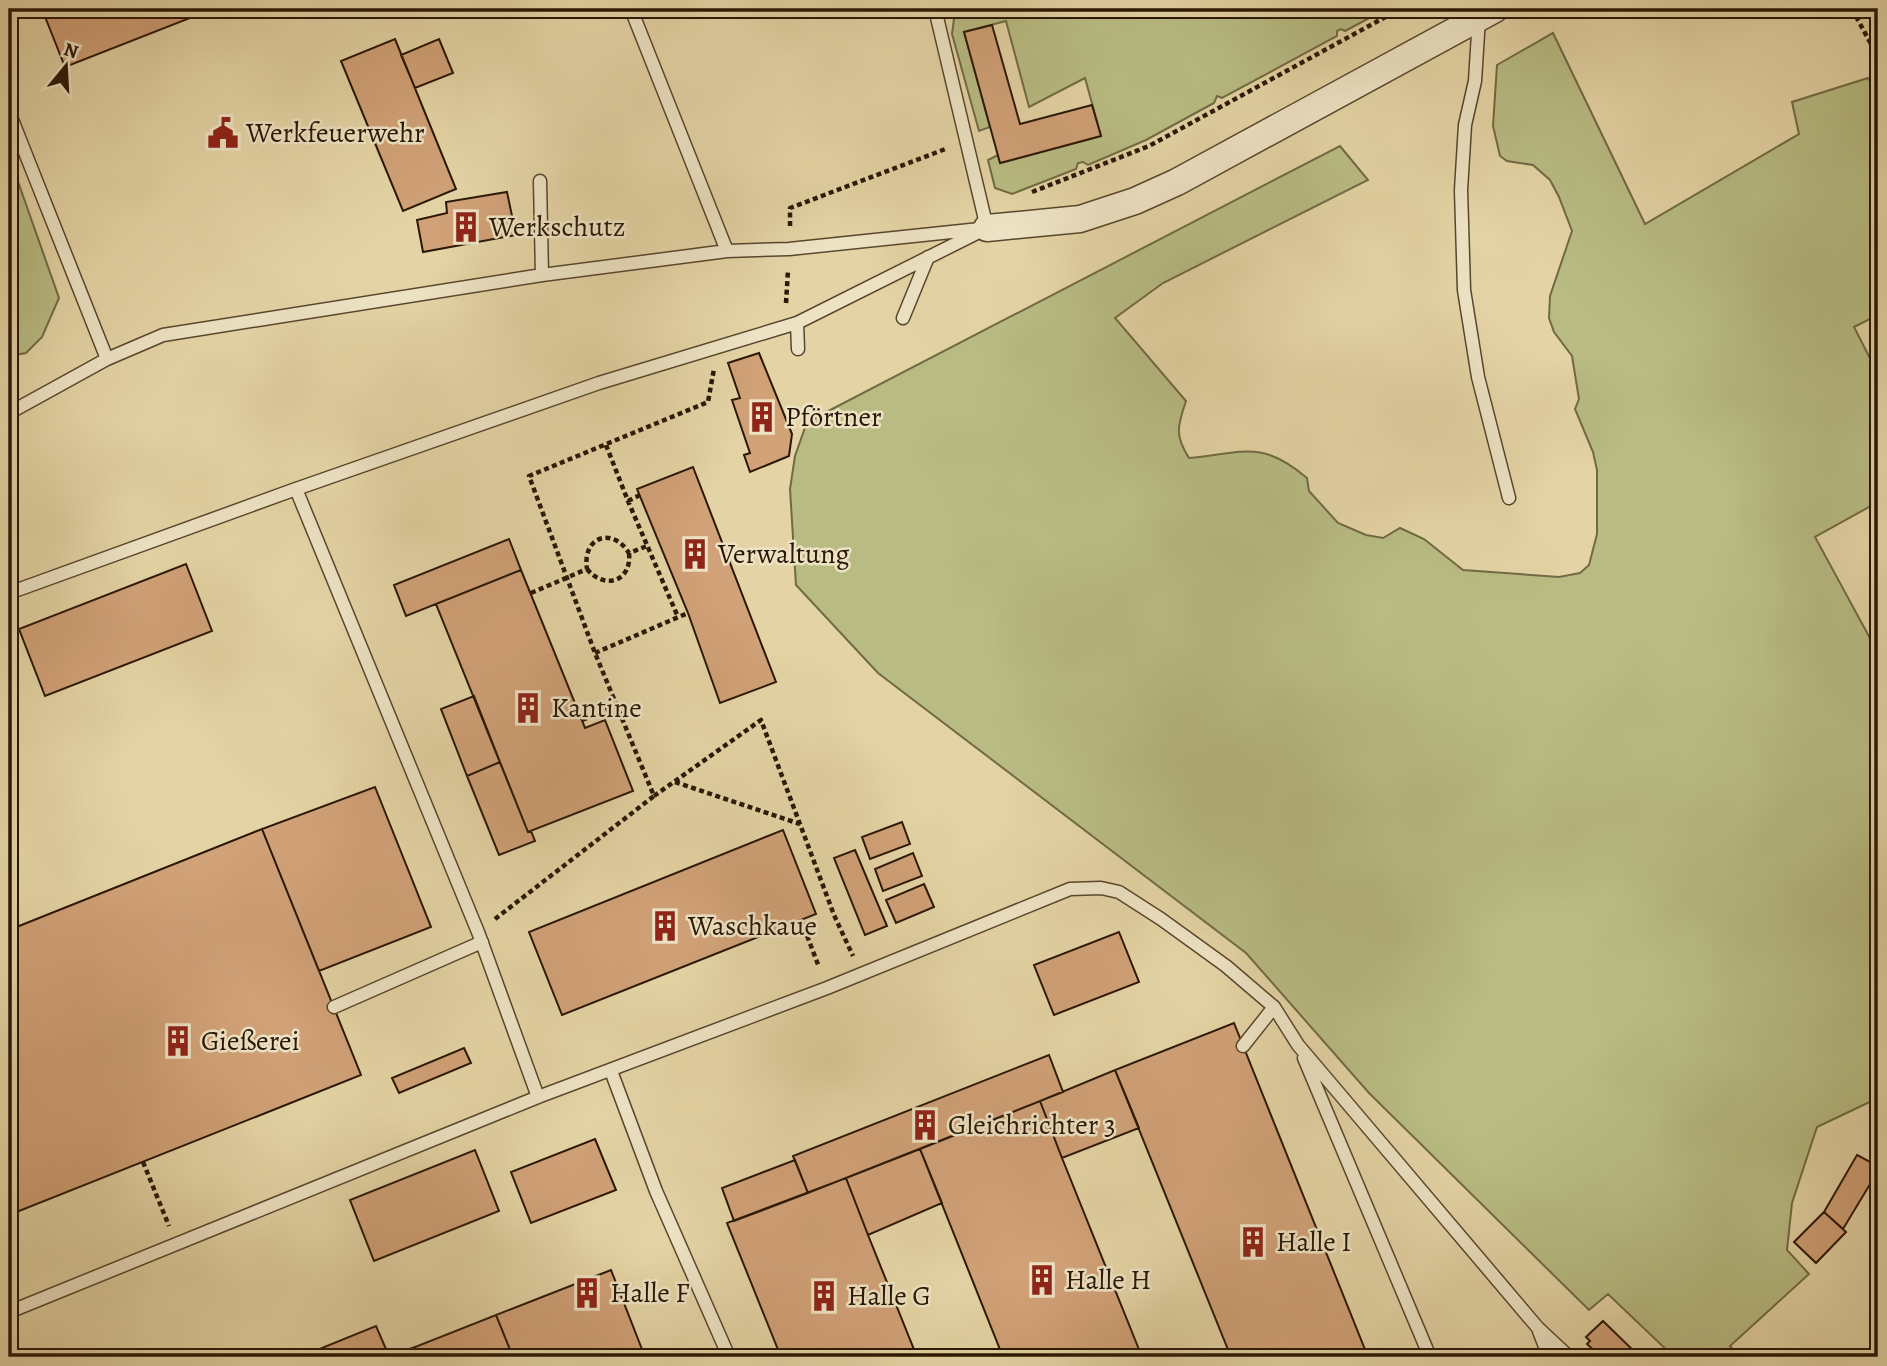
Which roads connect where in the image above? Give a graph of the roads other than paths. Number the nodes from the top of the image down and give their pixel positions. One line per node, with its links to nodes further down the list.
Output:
1 (631, 9): 7 (lane)
2 (935, 9): 6 (lane)
3 (1487, 13): 6 (street); 16 (lane)
4 (9, 112): 13 (lane)
5 (540, 181): 9 (lane)
6 (987, 228): 7 (lane); 8 (lane)
7 (727, 251): 9 (lane)
8 (928, 257): 10 (lane); 11 (lane)
9 (542, 275): 13 (lane)
10 (902, 318)
11 (791, 325): 12 (lane); 15 (lane)
12 (798, 349)
13 (107, 359): 14 (lane)
14 (9, 413)
15 (296, 489): 17 (lane); 18 (lane)
16 (1508, 498)
17 (9, 593)
18 (480, 937): 19 (lane); 24 (lane)
19 (334, 1007)
20 (1274, 1007): 21 (lane); 22 (lane); 23 (lane)
21 (1298, 1045): 26 (lane); 28 (lane)
22 (1244, 1046)
23 (611, 1071): 24 (lane); 27 (lane)
24 (538, 1097): 25 (lane)
25 (9, 1312)
26 (1538, 1328): 29 (lane); 30 (lane)
27 (729, 1357)
28 (1430, 1357)
29 (1549, 1357)
30 (1569, 1357)

